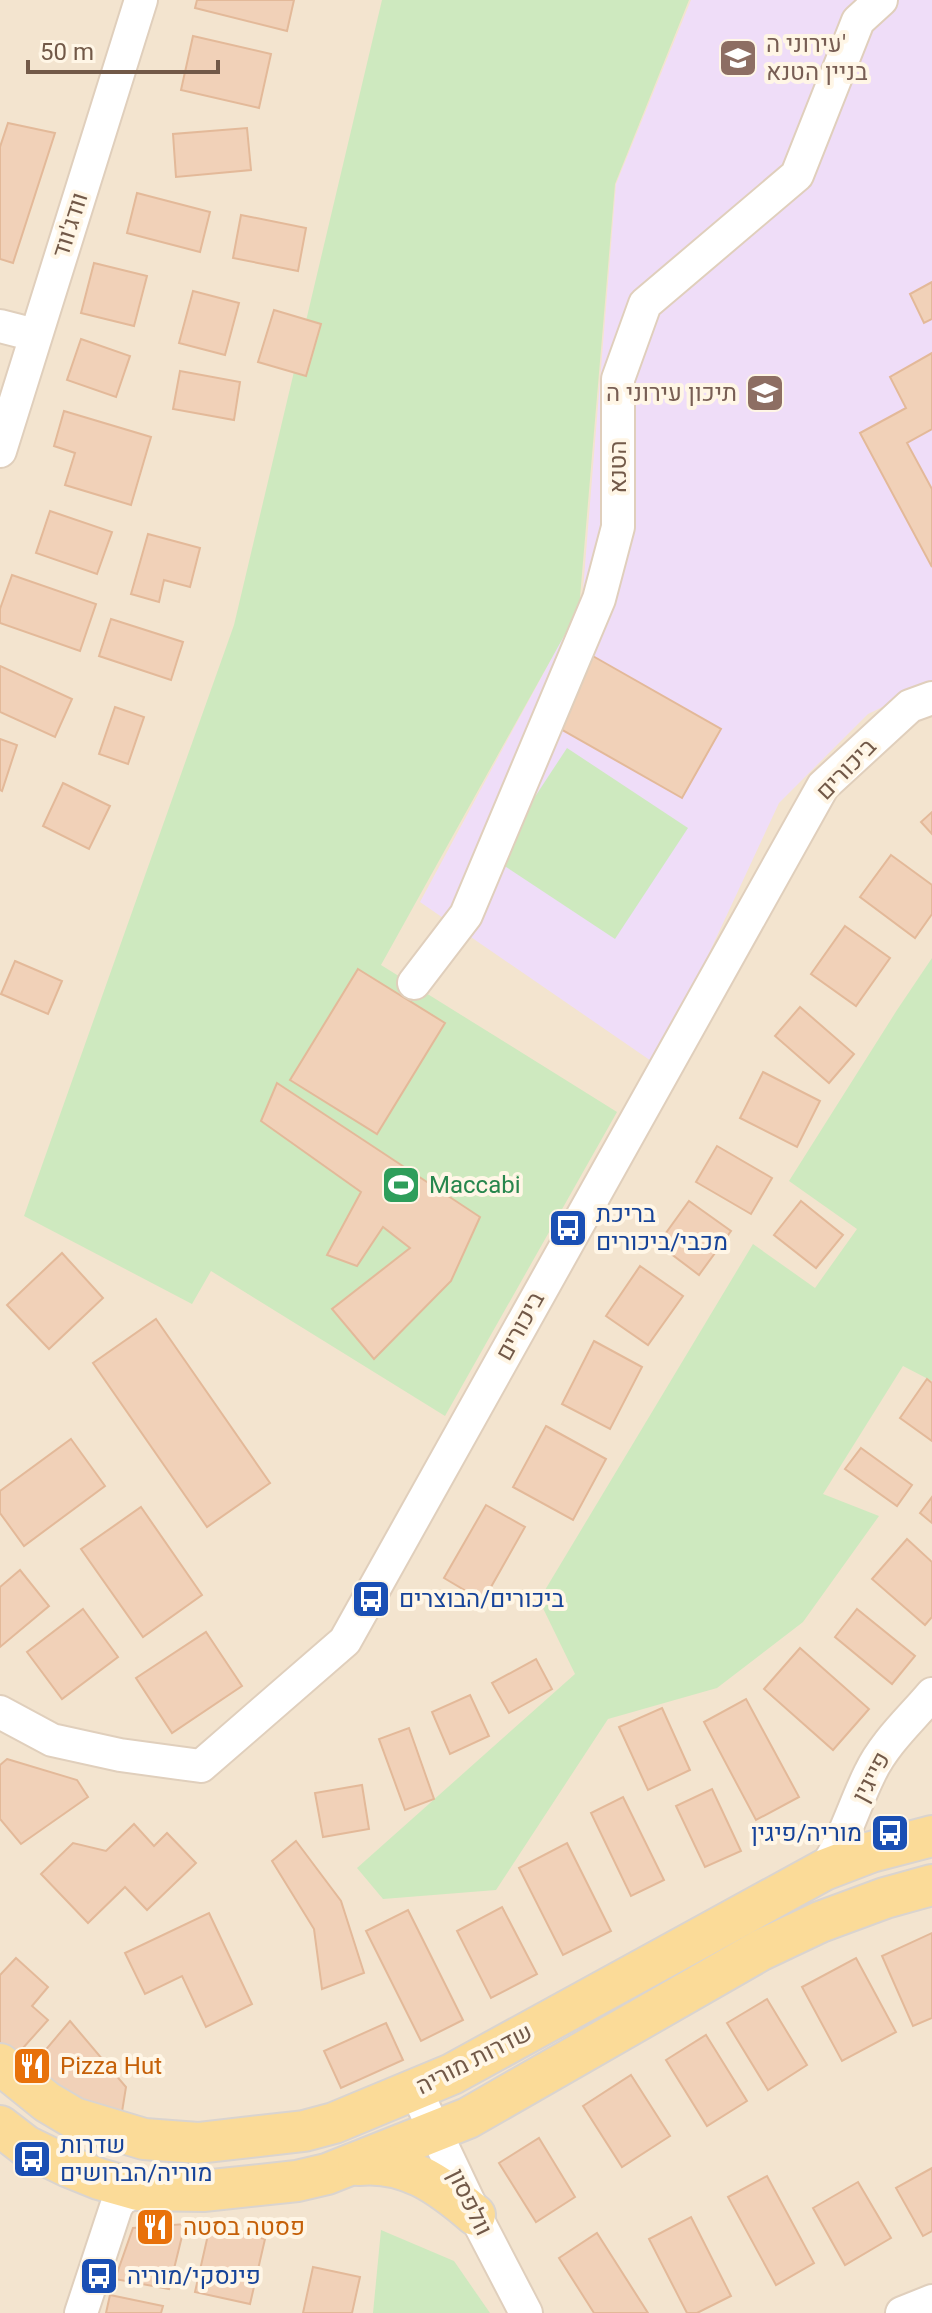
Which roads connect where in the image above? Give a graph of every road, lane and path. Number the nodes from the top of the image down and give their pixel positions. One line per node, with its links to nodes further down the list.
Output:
1 (141, 0): 4 (street, וודג'ווד)
2 (881, 0): 7 (street, הטנא)
3 (0, 326): 4 (street)
4 (35, 335): 5 (street, וודג'ווד)
5 (0, 451)
6 (932, 698): 9 (street, ביכורים)
7 (414, 983)
8 (932, 1694): 11 (street, פייגין)
9 (0, 1712)
10 (932, 1836): 11 (main road, שדרות מוריה)
11 (824, 1870): 14 (main road, שדרות מוריה)
12 (932, 1885): 16 (main road, שדרות מוריה)
13 (0, 2064): 14 (main road, שדרות מוריה)
14 (416, 2091): 16 (street, וולפסון)
15 (0, 2126): 18 (main road, שדרות מוריה)
16 (436, 2132): 17 (main road, שדרות מוריה); 19 (street, וולפסון)
17 (350, 2165): 18 (main road, שדרות מוריה); 19 (main road)
18 (138, 2190): 21 (street)
19 (475, 2215): 22 (street, וולפסון)
20 (932, 2301): 23 (street)
21 (81, 2313)
22 (526, 2313)
23 (902, 2313)

